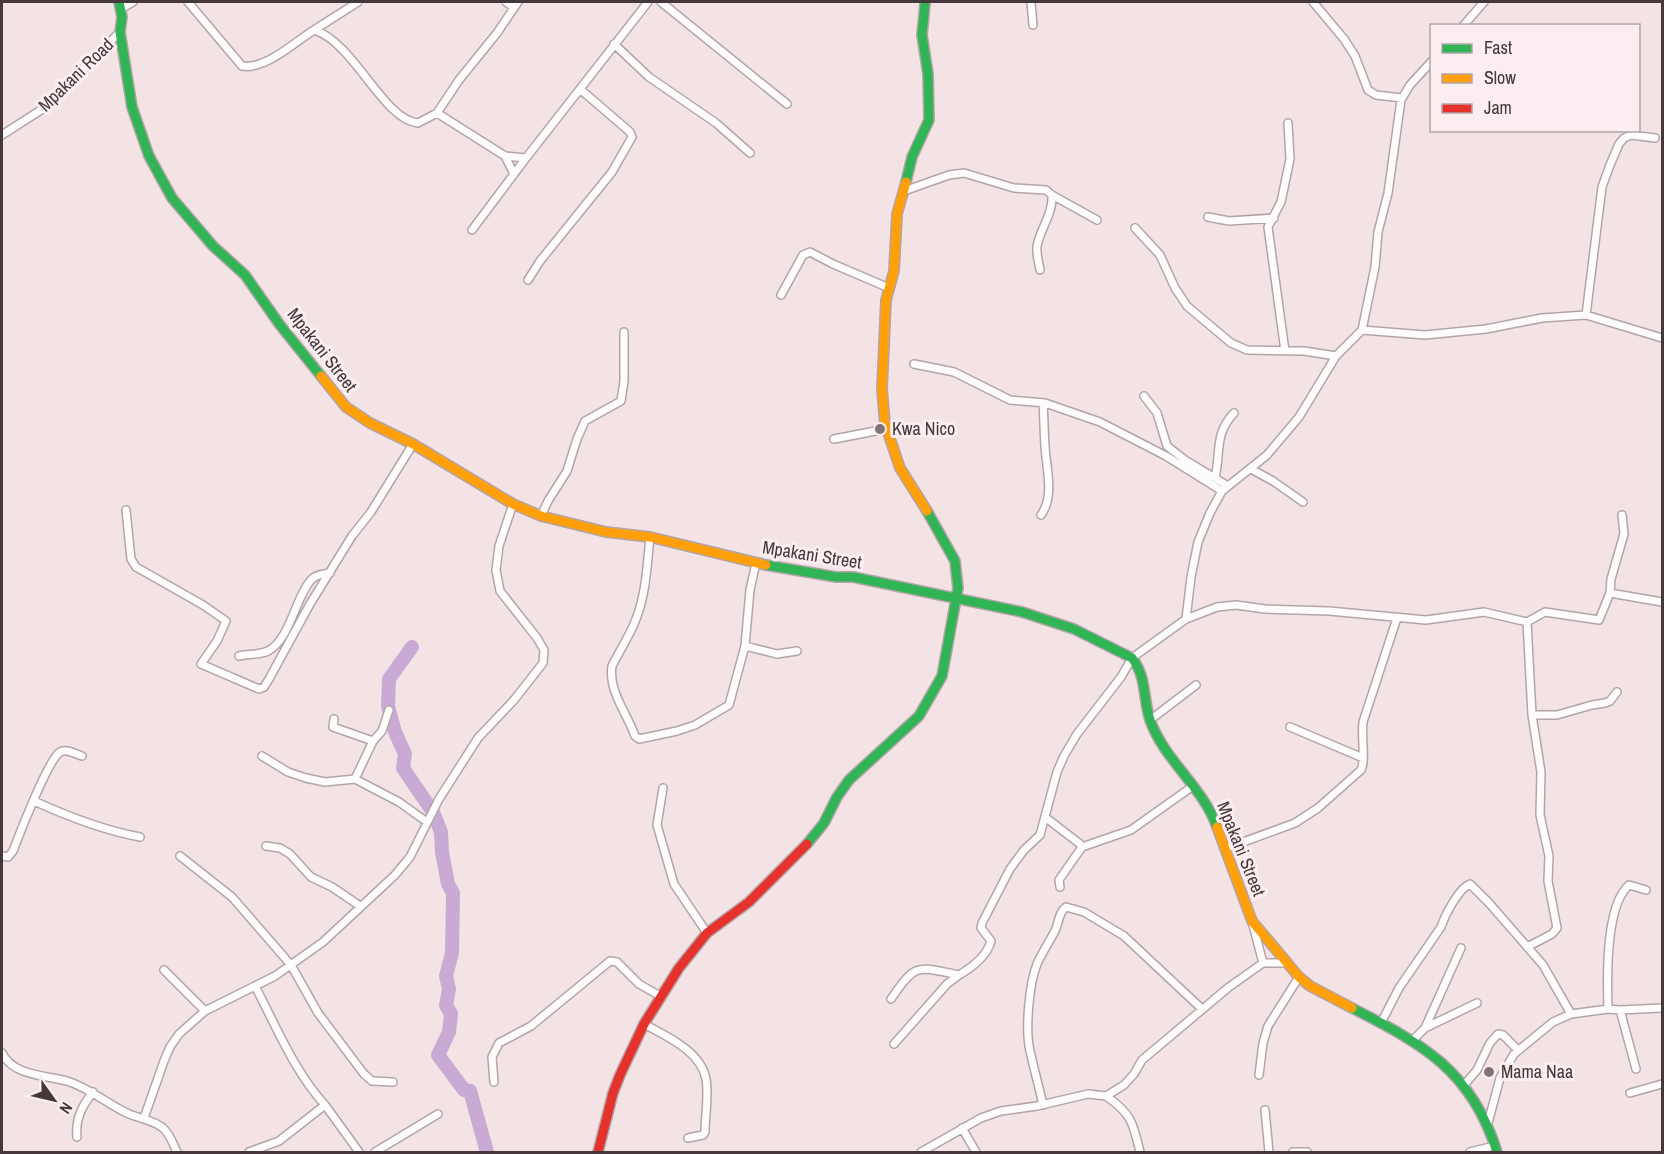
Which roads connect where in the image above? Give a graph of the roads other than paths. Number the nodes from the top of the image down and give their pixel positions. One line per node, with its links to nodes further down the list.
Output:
1 (133, 2): 12 (street)
2 (188, 2): 15 (street)
3 (358, 2): 15 (street)
4 (506, 2): 10 (street)
5 (648, 2): 17 (street)
6 (661, 2): 21 (street)
7 (1031, 2): 14 (street)
8 (1313, 2): 20 (street)
9 (1484, 2): 13 (street)
10 (516, 4): 22 (street)
11 (925, 4): 30 (street)
12 (120, 5): 16 (street, Mpakani Street)
13 (1464, 24)
14 (1033, 25)
15 (314, 30): 22 (street)
16 (120, 32): 24 (street, Mpakani Road); 53 (street, Mpakani Street)
17 (614, 44): 19 (street); 26 (street)
18 (1430, 62): 20 (street)
19 (580, 89): 28 (street); 38 (street)
20 (1402, 98): 42 (street)
21 (787, 104)
22 (437, 113): 27 (street)
23 (1288, 123): 33 (street)
24 (2, 135)
25 (1656, 138): 41 (street)
26 (750, 153)
27 (505, 156): 28 (street); 29 (street)
28 (526, 158): 29 (street)
29 (514, 174): 36 (street)
30 (904, 191): 31 (street); 39 (street)
31 (1052, 195): 34 (street); 37 (street)
32 (1208, 217): 33 (street)
33 (1274, 218): 45 (street)
34 (1097, 220)
35 (1135, 228): 45 (street)
36 (472, 230)
37 (1040, 270)
38 (528, 280)
39 (889, 288): 40 (street); 51 (street)
40 (781, 295)
41 (1586, 315): 42 (street); 44 (street)
42 (1362, 330): 46 (street)
43 (624, 332): 62 (street)
44 (1662, 337)
45 (1285, 351): 46 (street)
46 (1336, 356): 54 (street)
47 (914, 364): 49 (street)
48 (1144, 396): 55 (street)
49 (1043, 403): 56 (street); 60 (street)
50 (1234, 413): 55 (street)
51 (886, 429): 52 (street); 67 (street)
52 (834, 439)
53 (413, 444): 58 (street, Mpakani Street); 65 (street)
54 (1251, 470): 56 (street); 57 (street)
55 (1215, 478): 56 (street)
56 (1225, 489): 70 (street)
57 (1303, 502)
58 (513, 504): 62 (street, Mpakani Street); 92 (street)
59 (126, 510): 65 (street)
60 (1041, 515)
61 (1622, 515): 66 (street)
62 (541, 516): 63 (street, Mpakani Street)
63 (650, 537): 64 (street, Mpakani Street); 72 (street)
64 (756, 563): 67 (street, Mpakani Street); 72 (street)
65 (330, 573): 74 (street)
66 (1610, 593): 68 (street); 71 (street)
67 (955, 597): 75 (street, Mpakani Street); 103 (street)
68 (1662, 602)
69 (1396, 618): 70 (street); 71 (street); 86 (street)
70 (1186, 619): 75 (street)
71 (1527, 622): 79 (street)
72 (745, 646): 73 (street)
73 (797, 651)
74 (239, 656)
75 (1132, 658): 81 (street, Mpakani Street); 91 (street)
76 (1196, 685): 81 (street)
77 (1617, 692): 79 (street)
78 (389, 710): 83 (street)
79 (1532, 715): 104 (street)
80 (334, 719): 83 (street)
81 (1150, 720): 88 (street, Mpakani Street)
82 (1290, 727): 86 (street)
83 (373, 741): 87 (street)
84 (82, 756): 90 (street)
85 (262, 756): 87 (street)
86 (1363, 758): 96 (street)
87 (355, 779): 92 (street)
88 (1193, 786): 95 (street); 96 (street, Mpakani Street)
89 (663, 788): 103 (street)
90 (34, 801): 93 (street); 97 (street)
91 (1046, 817): 95 (street); 110 (street)
92 (427, 822): 101 (street)
93 (140, 837)
94 (266, 846): 101 (street)
95 (1082, 847): 99 (street)
96 (1224, 849): 102 (street, Mpakani Street)
97 (2, 856)
98 (180, 856): 108 (street)
99 (1060, 888)
100 (1646, 890): 118 (street)
101 (360, 906): 108 (street)
102 (1252, 921): 106 (street); 107 (street, Mpakani Street)
103 (707, 933): 113 (street)
104 (1527, 947): 121 (street); 122 (street)
105 (1461, 948): 124 (street)
106 (1263, 963): 107 (street); 117 (street)
107 (1287, 963): 111 (street, Mpakani Street)
108 (291, 965): 112 (street); 132 (street)
109 (164, 970): 119 (street)
110 (958, 975): 114 (street); 126 (street)
111 (1299, 977): 122 (street, Mpakani Street); 131 (street)
112 (255, 986): 119 (street); 139 (street)
113 (662, 997): 123 (street); 133 (street)
114 (891, 999)
115 (1476, 1003): 124 (street)
116 (1662, 1008): 120 (street)
117 (1202, 1009): 138 (street); 140 (street)
118 (1608, 1009): 120 (street); 121 (street)
119 (206, 1011): 143 (street)
120 (1620, 1011): 130 (street)
121 (1571, 1014): 127 (street)
122 (1381, 1023): 125 (street, Mpakani Street)
123 (644, 1024): 147 (street); 153 (street)
124 (1425, 1028): 125 (street)
125 (1413, 1040): 134 (street, Mpakani Street)
126 (894, 1044)
127 (1518, 1050): 134 (street); 144 (street)
128 (2, 1053): 129 (street)
129 (4, 1063): 136 (street)
130 (1636, 1070)
131 (1259, 1075)
132 (393, 1082)
133 (494, 1082)
134 (1465, 1084): 144 (street, Mpakani Street)
135 (1662, 1084): 137 (street)
136 (93, 1092): 143 (street); 146 (street)
137 (1630, 1093)
138 (1106, 1096): 140 (street); 156 (street)
139 (325, 1105): 150 (street); 151 (street)
140 (1043, 1105): 145 (street)
141 (1265, 1110): 157 (street)
142 (438, 1114): 152 (street)
143 (144, 1118): 149 (street)
144 (1488, 1123): 148 (street, Mpakani Street)
145 (962, 1128): 154 (street); 155 (street)
146 (77, 1137)
147 (688, 1138)
148 (1496, 1149): 160 (street)
149 (177, 1152)
150 (249, 1152)
151 (359, 1152)
152 (375, 1152)
153 (598, 1152)
154 (921, 1152)
155 (976, 1152)
156 (1140, 1152)
157 (1269, 1152)
158 (1293, 1152): 159 (street)
159 (1307, 1152)
160 (1470, 1152)

